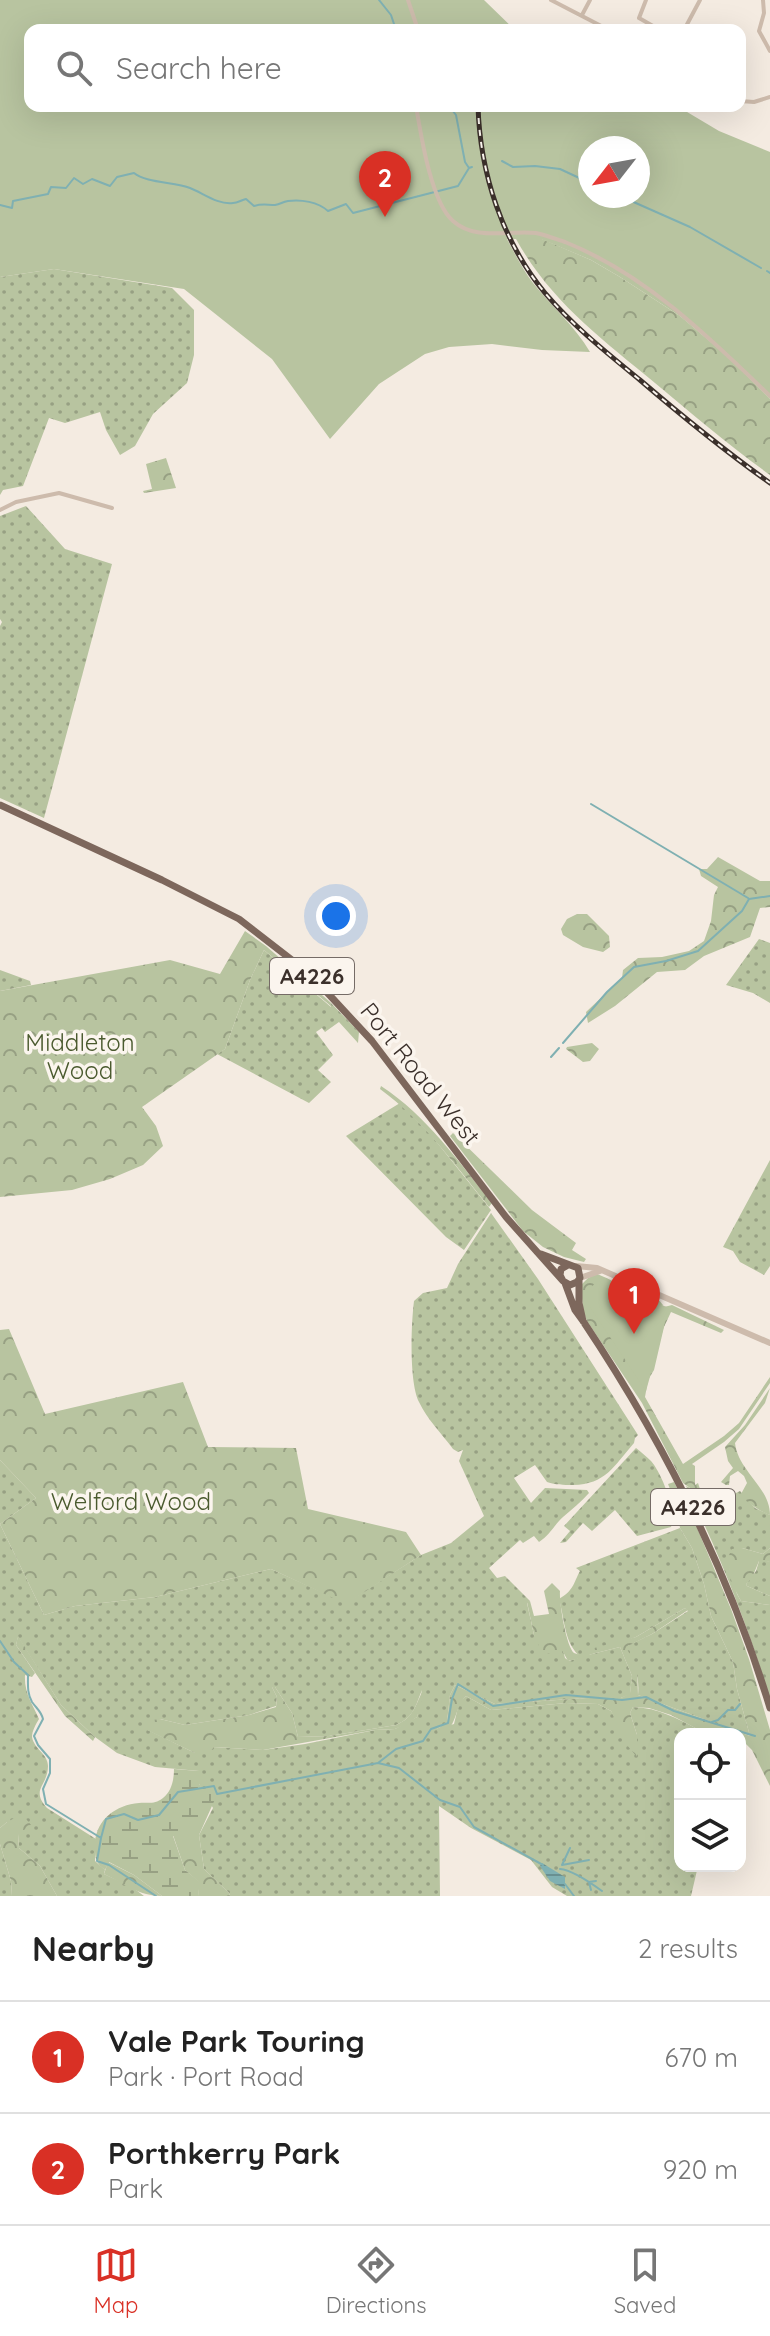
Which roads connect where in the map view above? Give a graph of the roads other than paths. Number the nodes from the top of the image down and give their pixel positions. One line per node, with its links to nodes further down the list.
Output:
1 (408, 0): 8 (street)
2 (551, 0): 7 (street)
3 (590, 0): 7 (street)
4 (646, 0): 10 (street)
5 (700, 0): 11 (street)
6 (763, 0): 12 (street)
7 (582, 15): 9 (street)
8 (416, 24)
9 (598, 24)
10 (650, 24)
11 (687, 24)
12 (770, 51)
13 (770, 97): 14 (street)
14 (746, 101)
15 (417, 112): 16 (street)
16 (770, 396)
17 (112, 508): 18 (street)
18 (0, 510)
19 (0, 805): 20 (main road, Port Road West / A4226)
20 (538, 1253): 21 (main road, Port Road West / A4226); 24 (main road, Port Road West / A4226)
21 (572, 1265): 22 (street); 23 (main road, A4226); 24 (main road)
22 (600, 1271): 23 (street); 26 (street)
23 (580, 1279): 24 (main road); 25 (main road, A4226)
24 (564, 1282): 25 (main road, A4226)
25 (583, 1321): 27 (main road, A4226)
26 (770, 1343)
27 (770, 1708)

